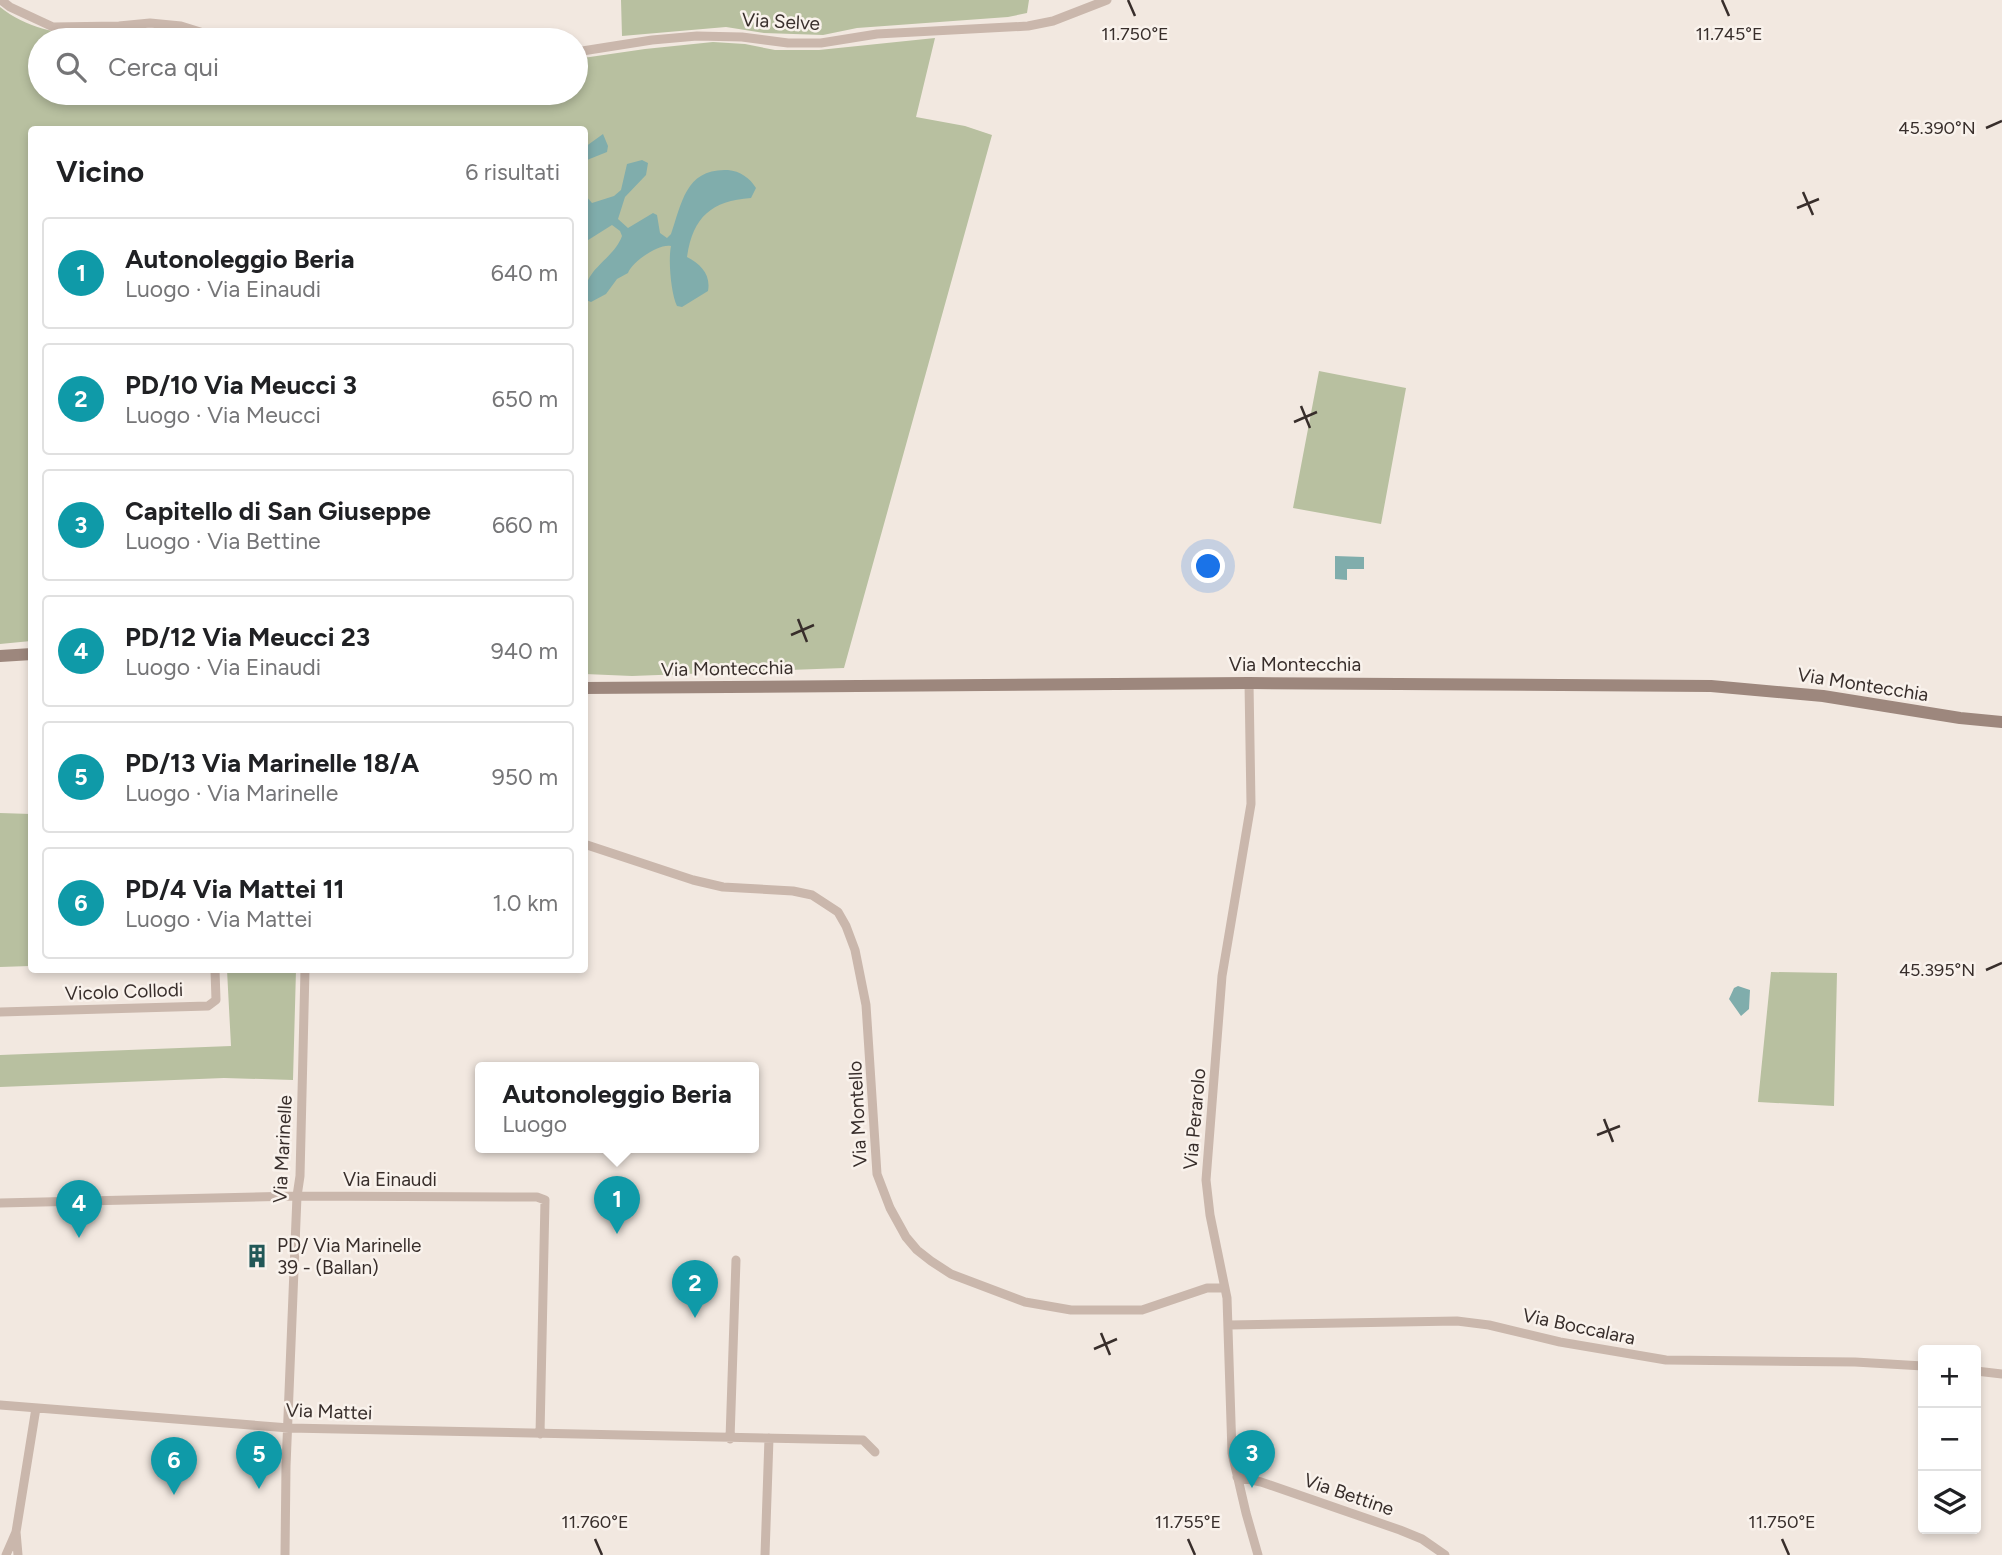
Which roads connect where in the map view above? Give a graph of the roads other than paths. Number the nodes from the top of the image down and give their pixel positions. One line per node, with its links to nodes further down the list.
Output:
1 (1, 0): 3 (street)
2 (1107, 0): 4 (street, Via Selve)
3 (187, 28)
4 (588, 49)
5 (28, 654): 6 (street)
6 (0, 656)
7 (1249, 683): 8 (street, Via Montecchia); 9 (street, Via Montecchia); 17 (street, Via Perarolo)
8 (588, 688)
9 (2002, 722)
10 (588, 845): 17 (street, Via Montello)
11 (215, 973): 13 (street, Vicolo Collodi)
12 (305, 973): 14 (street, Via Marinelle)
13 (0, 1012)
14 (297, 1196): 15 (street, Via Einaudi); 24 (street, Via Marinelle); 25 (street, Via Einaudi)
15 (0, 1203)
16 (736, 1260): 27 (street)
17 (1225, 1288): 18 (street, Via Perarolo)
18 (1228, 1325): 19 (street, Via Boccalara); 29 (street, Via Perarolo)
19 (1918, 1366)
20 (1981, 1372): 21 (street)
21 (2002, 1374)
22 (0, 1405): 23 (street, Via Mattei)
23 (36, 1408): 24 (street, Via Mattei); 30 (street)
24 (289, 1428): 25 (street, Via Mattei); 33 (street, Via Marinelle)
25 (540, 1434): 27 (street, Via Mattei)
26 (769, 1438): 27 (street, Via Mattei); 28 (street, Via Mattei); 34 (street)
27 (730, 1439)
28 (874, 1452)
29 (1237, 1477): 35 (street, Via Perarolo); 36 (street, Via Bettine)
30 (16, 1532): 31 (street); 32 (street)
31 (5, 1555)
32 (18, 1555)
33 (285, 1555)
34 (765, 1555)
35 (1258, 1555)
36 (1445, 1555)

